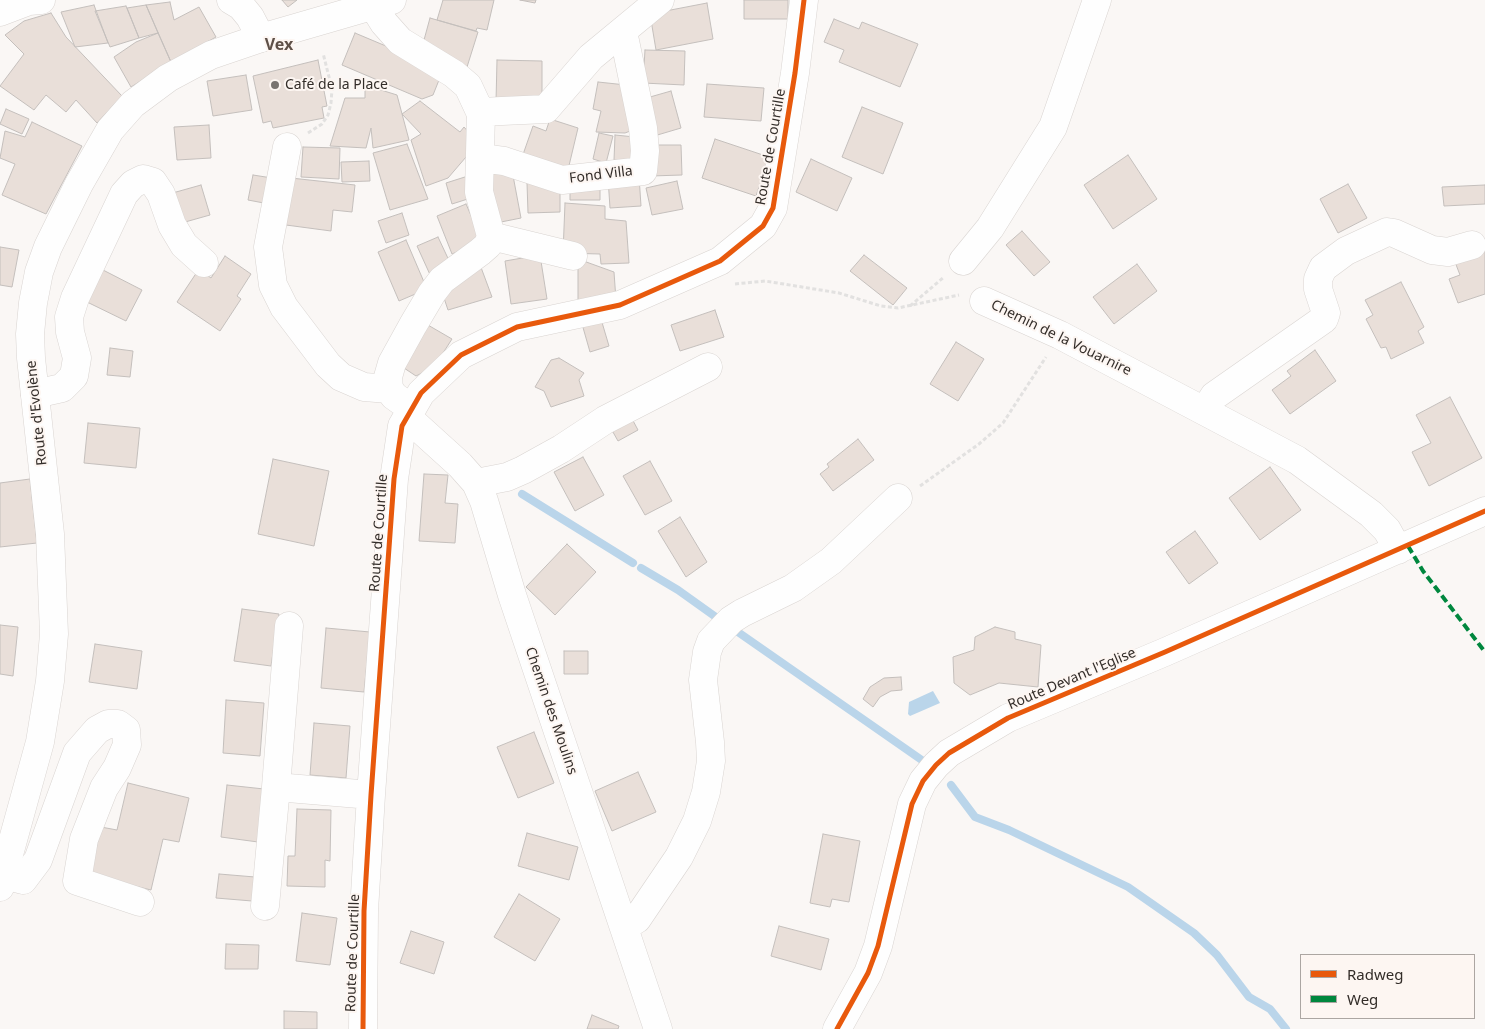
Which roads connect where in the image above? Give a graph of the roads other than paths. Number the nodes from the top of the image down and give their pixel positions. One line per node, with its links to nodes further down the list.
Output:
1 (41, 0): 7 (street)
2 (660, 0): 8 (street)
3 (804, 0): 23 (street, Route de Courtille)
4 (1096, 0): 16 (street)
5 (239, 2): 9 (street)
6 (383, 3): 9 (street, Route d'Evolène); 10 (street)
7 (0, 12)
8 (620, 33): 10 (street); 12 (street, Fond Villa)
9 (261, 38): 21 (street, Route d'Evolène)
10 (480, 112): 12 (street)
11 (287, 147): 20 (street)
12 (482, 158): 13 (street)
13 (491, 236): 15 (street); 20 (street)
14 (1472, 246): 22 (street)
15 (573, 256)
16 (963, 261)
17 (204, 263): 21 (street)
18 (984, 301): 22 (street, Chemin de la Vouarnire)
19 (708, 367): 24 (street)
20 (390, 389): 23 (street, Chemin des Moulins)
21 (35, 394): 31 (street, Route d'Evolène)
22 (1205, 410): 27 (street, Chemin de la Vouarnire)
23 (410, 413): 24 (street, Chemin des Moulins); 30 (street, Route de Courtille)
24 (476, 483): 35 (street, Chemin des Moulins)
25 (898, 498): 35 (street)
26 (1485, 511): 27 (street, Route Devant l'Eglise)
27 (1398, 550): 38 (street, Route Devant l'Eglise)
28 (289, 626): 29 (street)
29 (276, 787): 30 (street); 34 (street)
30 (372, 795): 36 (street, Route de Courtille)
31 (9, 825): 32 (street, Route d'Evolène)
32 (2, 881): 33 (street)
33 (140, 902)
34 (265, 906)
35 (624, 927): 37 (street, Chemin des Moulins)
36 (363, 1029)
37 (658, 1029)
38 (837, 1029)

